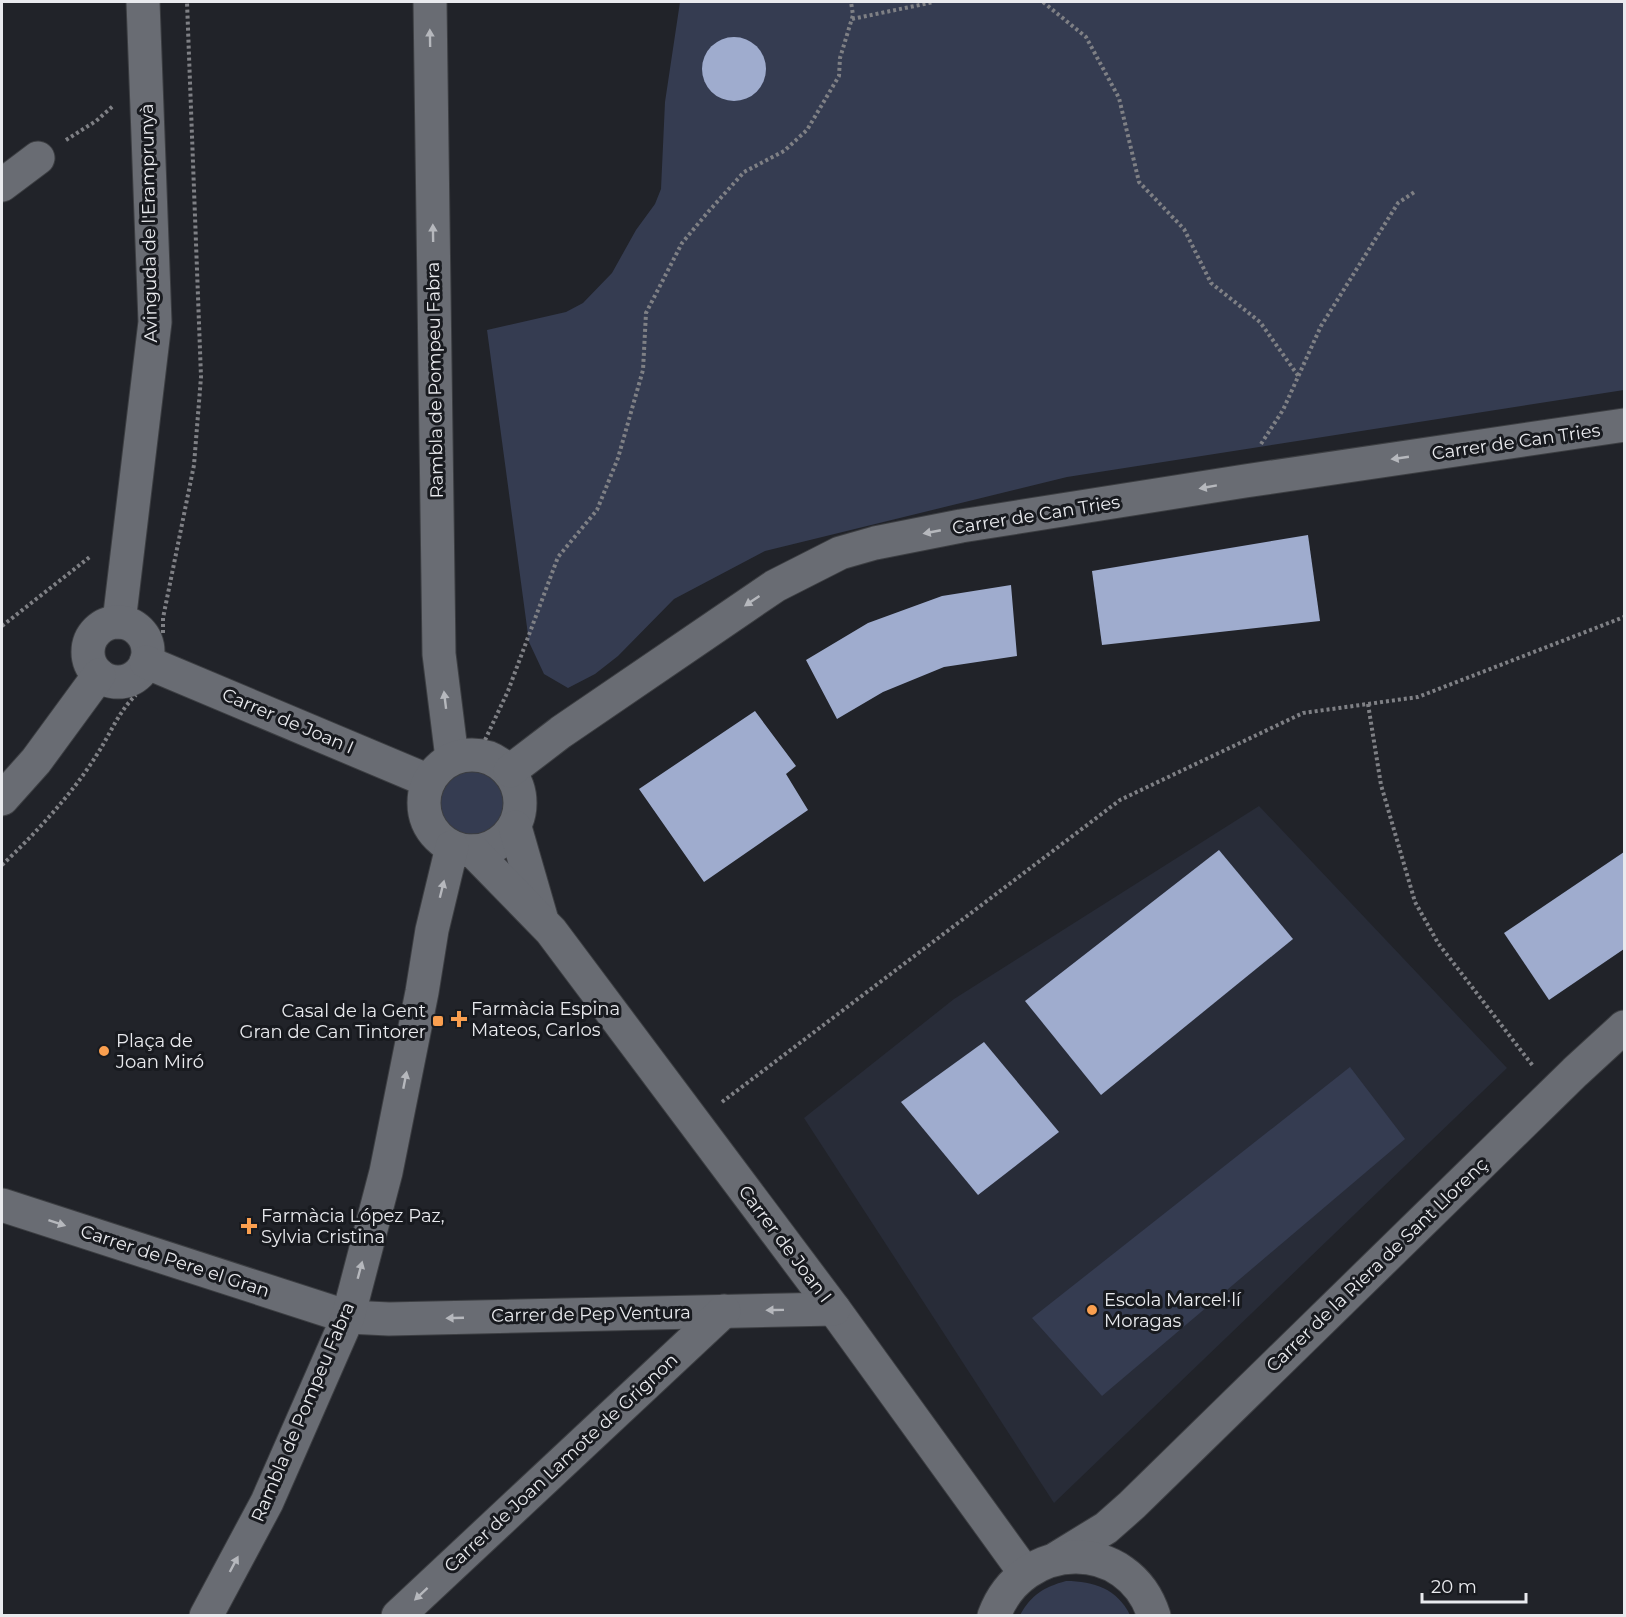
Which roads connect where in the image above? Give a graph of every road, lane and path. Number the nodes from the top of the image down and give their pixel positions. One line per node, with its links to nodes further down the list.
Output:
1 (143, 2): 15 (street, Avinguda de l'Eramprunyà)
2 (430, 2): 20 (street, Rambla de Pompeu Fabra, one-way to 2)
3 (851, 2): 6 (path)
4 (934, 2): 6 (path)
5 (1043, 2): 10 (path)
6 (852, 19): 20 (path)
7 (38, 158): 8 (street)
8 (2, 184)
9 (1416, 190): 10 (path)
10 (1299, 377): 12 (path)
11 (1624, 425): 12 (street, Carrer de Can Tries, one-way to 12)
12 (1245, 481): 21 (street, Carrer de Can Tries, one-way to 21)
13 (76, 570): 16 (path)
14 (1624, 617): 19 (path)
15 (119, 622): 17 (street); 18 (street)
16 (2, 626)
17 (146, 662): 18 (street); 22 (street, Carrer de Joan I)
18 (99, 675): 23 (street)
19 (1368, 704): 28 (path); 29 (path)
20 (466, 756): 21 (street); 22 (street)
21 (510, 771): 24 (street)
22 (429, 781): 25 (street)
23 (2, 799)
24 (514, 827): 25 (street); 26 (street, Carrer de Joan I)
25 (463, 849): 26 (street, Carrer de Joan I); 33 (street, Rambla de Pompeu Fabra, one-way to 25)
26 (541, 918): 29 (street, Carrer de Joan I)
27 (1624, 1027): 28 (street, Carrer de la Riera de Sant Llorenç)
28 (1554, 1092): 34 (street, Carrer de la Riera de Sant Llorenç)
29 (694, 1123): 31 (street, Carrer de Joan I)
30 (2, 1205): 33 (street, Carrer de Pere el Gran, one-way to 33)
31 (834, 1309): 32 (street, Carrer de Pep Ventura, one-way to 32); 36 (street, Carrer de Joan I)
32 (724, 1311): 33 (street, Carrer de Pep Ventura, one-way to 33); 39 (street, Carrer de Joan Lamote de Grignon, one-way to 39)
33 (348, 1317): 38 (street, Rambla de Pompeu Fabra, one-way to 33)
34 (1132, 1505): 35 (street, Carrer de la Riera de Sant Llorenç); 37 (street, Carrer de la Riera de Sant Llorenç)
35 (1057, 1558): 36 (street, Carrer de la Riera de Sant Llorenç); 37 (street, Carrer de la Riera de Sant Llorenç)
36 (1025, 1573): 40 (street, Carrer de la Riera de Sant Llorenç)
37 (1128, 1575): 41 (street)
38 (206, 1616)
39 (398, 1616)
40 (994, 1616)
41 (1154, 1616)

